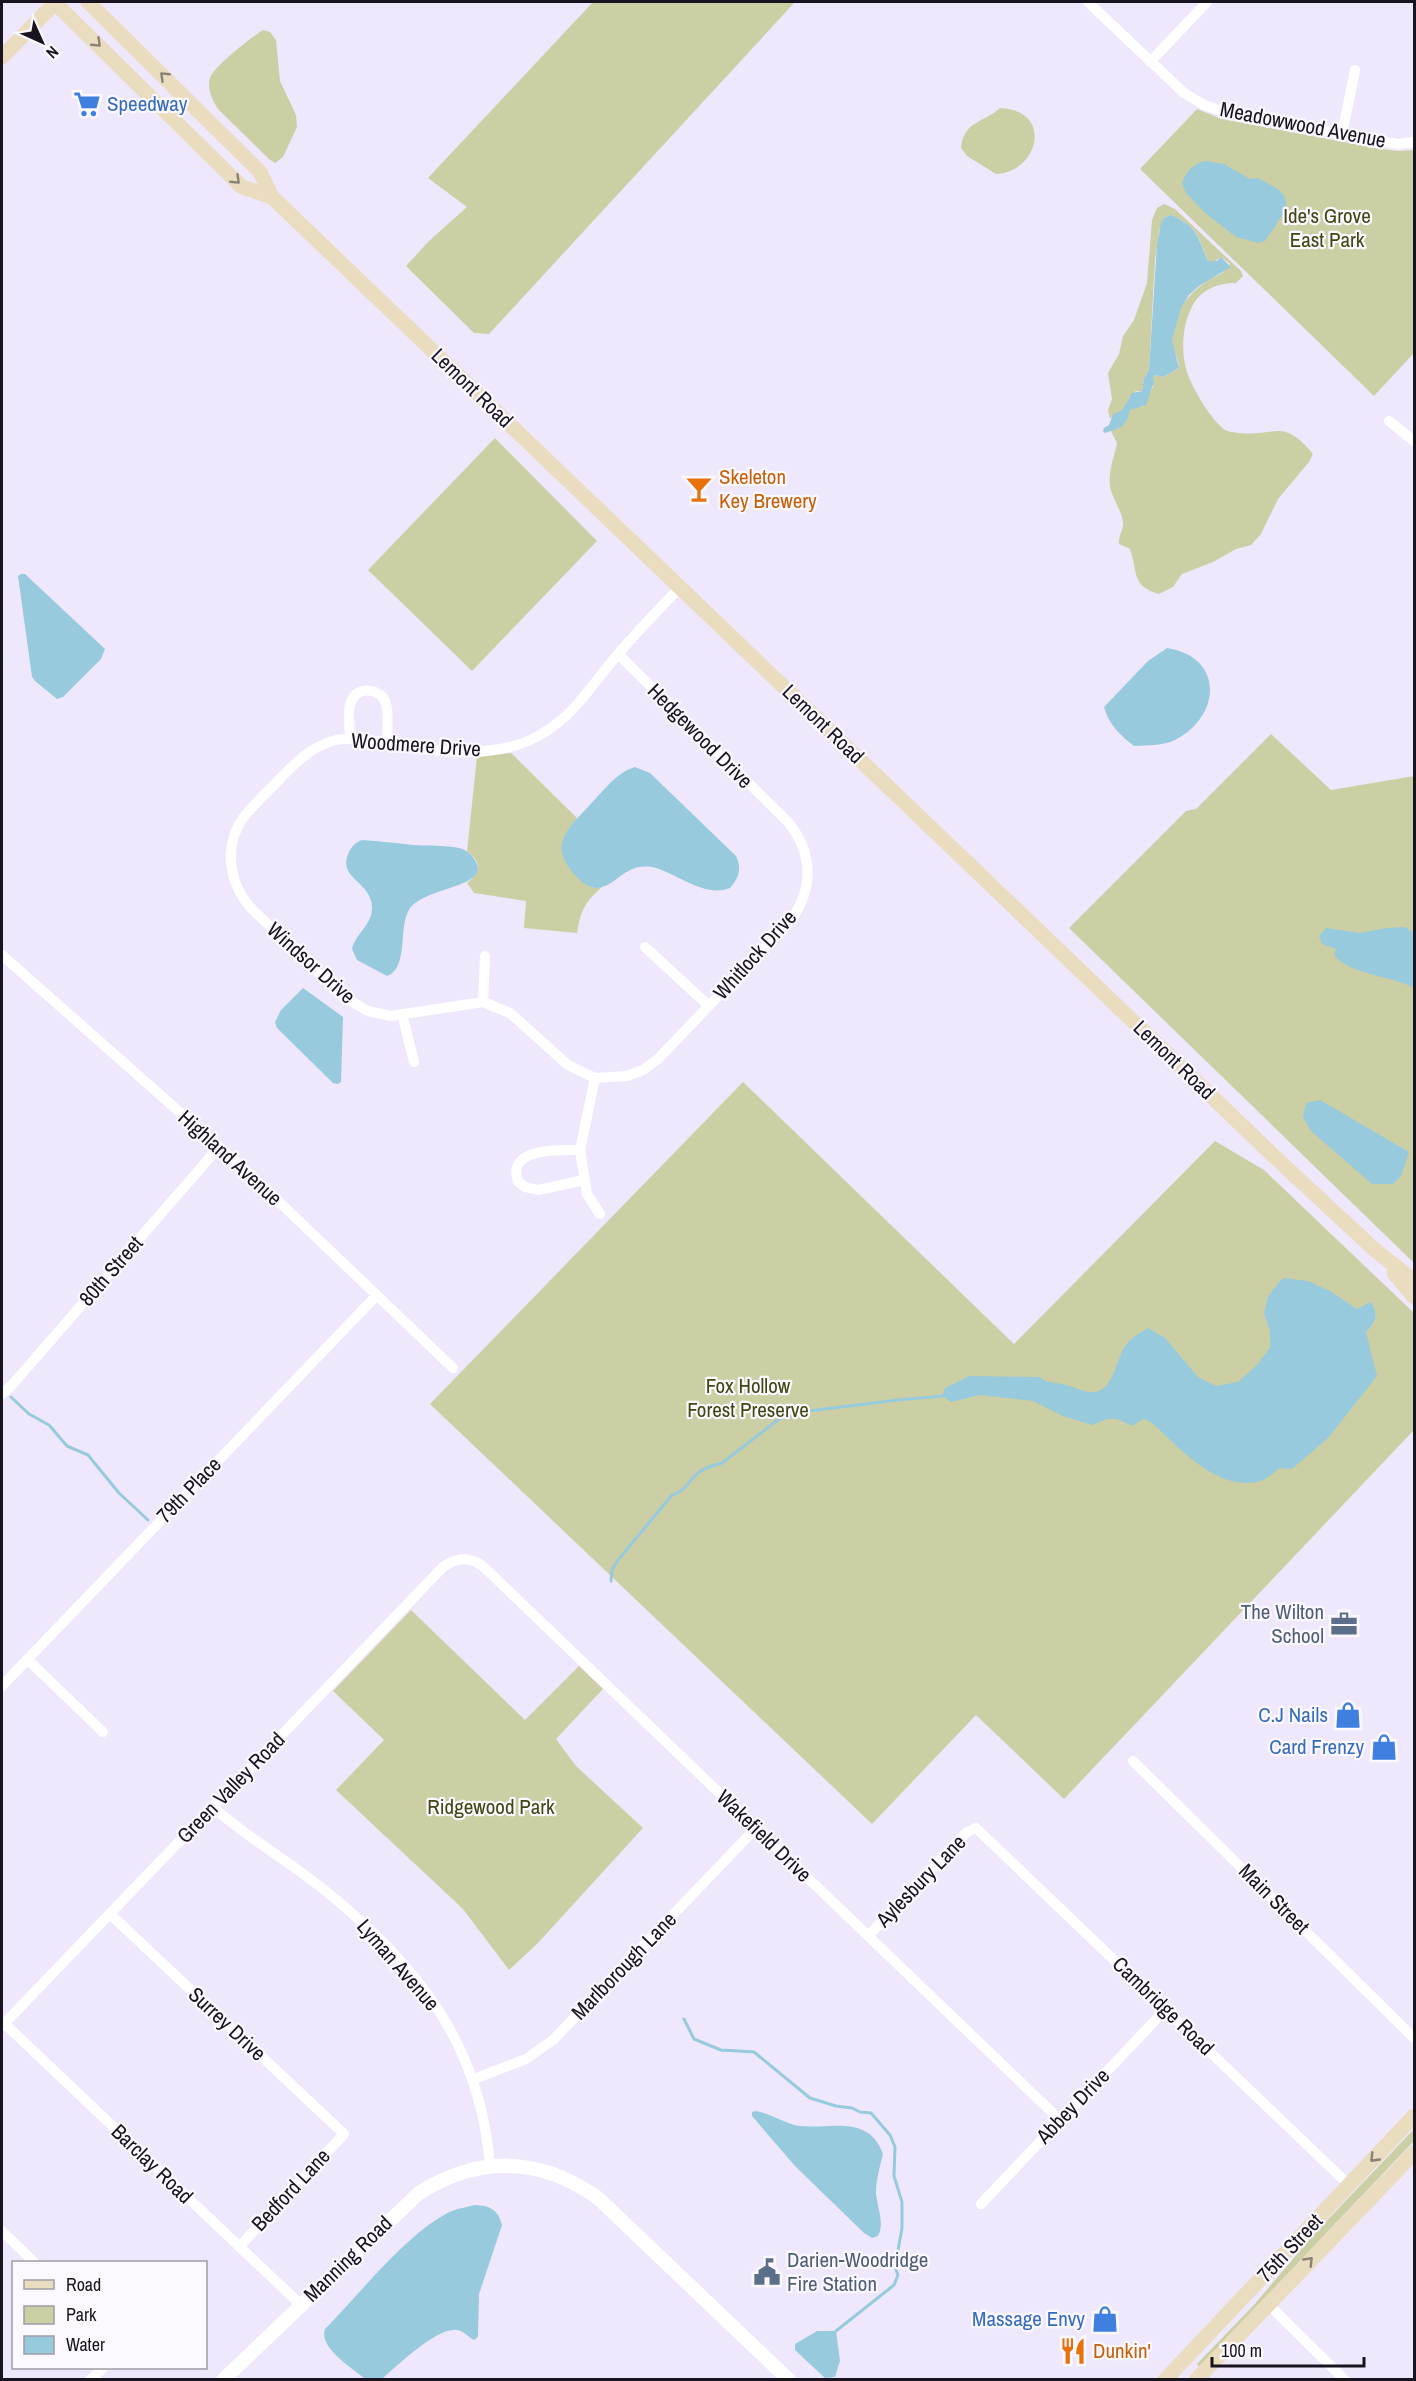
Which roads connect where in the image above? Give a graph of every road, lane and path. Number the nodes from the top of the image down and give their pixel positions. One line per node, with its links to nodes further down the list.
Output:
1 (55, 2): 5 (main road); 10 (main road, Lemont Road, one-way to 10)
2 (88, 2): 10 (main road, Lemont Road, one-way to 2)
3 (1088, 2): 6 (street, Meadowwood Avenue)
4 (1207, 2): 6 (street)
5 (2, 57)
6 (1150, 62): 8 (street, Meadowwood Avenue)
7 (1355, 70): 8 (street)
8 (1342, 134): 9 (street, Meadowwood Avenue)
9 (1414, 141)
10 (272, 197): 13 (main road, Lemont Road)
11 (1389, 421): 12 (street)
12 (1414, 441)
13 (680, 587): 14 (street, Woodmere Drive); 31 (main road, Lemont Road)
14 (618, 654): 16 (street, Woodmere Drive); 18 (street, Hedgewood Drive)
15 (350, 739): 16 (street, Woodmere Drive); 16 (street); 17 (street, Woodmere Drive)
16 (387, 742)
17 (279, 780): 24 (street, Windsor Drive)
18 (783, 817): 23 (street, Whitlock Drive)
19 (645, 947): 23 (street)
20 (2, 955): 27 (street, Highland Avenue)
21 (485, 956): 22 (street)
22 (483, 1002): 24 (street, Windsor Drive); 26 (street)
23 (709, 1006): 26 (street, Whitlock Drive)
24 (402, 1014): 25 (street)
25 (414, 1062)
26 (595, 1078): 28 (street)
27 (219, 1147): 33 (street, Highland Avenue); 36 (street, 80th Street)
28 (580, 1150): 29 (street); 29 (street)
29 (584, 1180): 30 (street)
30 (600, 1214)
31 (1375, 1250): 32 (main road, Lemont Road); 34 (main road, Lemont Road)
32 (1414, 1281)
33 (376, 1295): 35 (street, Highland Avenue); 38 (street, 79th Place)
34 (1414, 1297)
35 (453, 1368)
36 (2, 1394)
37 (465, 1558): 42 (street, Green Valley Road); 43 (street, Wakefield Drive)
38 (27, 1659): 39 (street, 79th Place); 40 (street)
39 (2, 1686)
40 (103, 1732)
41 (1133, 1761): 49 (street, Main Street)
42 (212, 1806): 45 (street, Green Valley Road); 50 (street, Lyman Avenue)
43 (756, 1828): 46 (street, Wakefield Drive); 50 (street, Marlborough Lane)
44 (976, 1828): 46 (street, Aylesbury Lane); 47 (street, Cambridge Road)
45 (110, 1914): 48 (street, Green Valley Road); 53 (street, Surrey Drive)
46 (868, 1936): 52 (street, Wakefield Drive)
47 (1166, 2009): 52 (street, Abbey Drive); 56 (street, Cambridge Road)
48 (3, 2024): 59 (street, Barclay Road)
49 (1414, 2038)
50 (474, 2079): 55 (street, Lyman Avenue)
51 (1414, 2116): 56 (main road, 75th Street, one-way to 56)
52 (1060, 2120): 57 (street, Abbey Drive)
53 (344, 2134): 59 (street, Bedford Lane)
54 (1412, 2158): 61 (main road, 75th Street, one-way to 54)
55 (490, 2166): 62 (street, Manning Road); 65 (street)
56 (1349, 2185): 63 (main road, 75th Street)
57 (981, 2204)
58 (2, 2231): 60 (street)
59 (239, 2247): 62 (street, Barclay Road)
60 (33, 2261)
61 (1268, 2304): 67 (main road, 75th Street); 68 (street)
62 (301, 2305): 64 (street, Manning Road)
63 (1197, 2347): 66 (main road, 75th Street); 67 (main road)
64 (223, 2379)
65 (789, 2379)
66 (1165, 2379)
67 (1196, 2379)
68 (1345, 2379)

